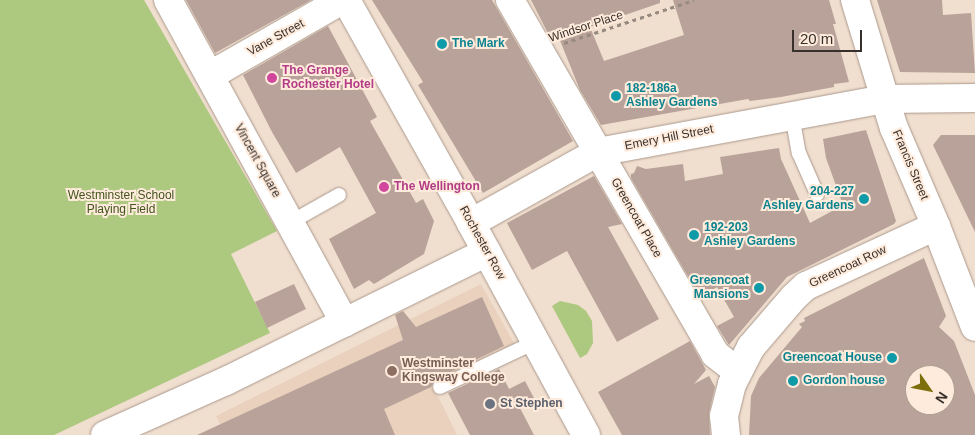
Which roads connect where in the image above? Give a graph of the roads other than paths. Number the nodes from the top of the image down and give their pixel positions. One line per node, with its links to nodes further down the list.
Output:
1 (168, 0): 6 (street, Vincent Square)
2 (342, 0): 6 (street, Vane Street)
3 (346, 0): 14 (street, Rochester Row)
4 (510, 0): 10 (street, Greencoat Place)
5 (855, 0): 8 (street, Francis Street)
6 (209, 74): 13 (street, Vincent Square)
7 (975, 98): 8 (street, Emery Hill Street)
8 (883, 99): 9 (street, Emery Hill Street); 15 (street, Francis Street)
9 (792, 115): 10 (street, Emery Hill Street); 11 (lane)
10 (598, 152): 14 (street, Emery Hill Street); 20 (street, Greencoat Place)
11 (817, 194)
12 (339, 195): 13 (lane)
13 (291, 222): 17 (street, Vincent Square)
14 (472, 223): 16 (street, Rochester Row)
15 (936, 226): 18 (street, Francis Street); 20 (street, Greencoat Row)
16 (487, 252): 17 (street); 19 (street, Rochester Row)
17 (345, 323): 22 (street)
18 (975, 328)
19 (535, 342): 21 (lane); 23 (street, Rochester Row)
20 (738, 372): 24 (street)
21 (440, 387)
22 (105, 435)
23 (586, 435)
24 (726, 435)

